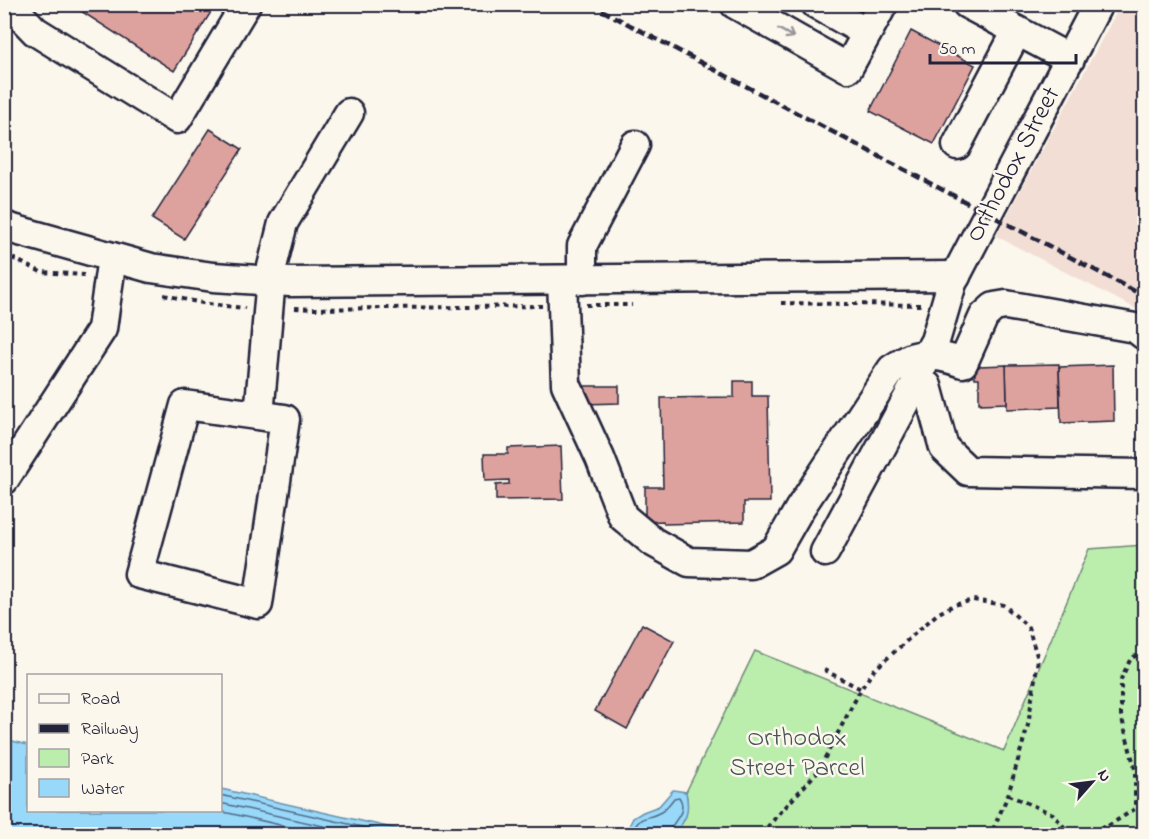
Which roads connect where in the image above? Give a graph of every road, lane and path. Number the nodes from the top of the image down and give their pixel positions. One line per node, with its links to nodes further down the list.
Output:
1 (9, 4): 2 (street)
2 (246, 4)
3 (735, 4): 9 (street, one-way to 9)
4 (816, 4): 9 (street)
5 (883, 4): 9 (street)
6 (967, 4): 8 (street)
7 (1098, 4): 10 (street, Orthodox Street)
8 (1017, 30): 10 (street); 13 (street)
9 (867, 33)
10 (1070, 59): 16 (street, Orthodox Street)
11 (349, 113): 18 (street)
12 (634, 145): 17 (street)
13 (957, 145)
14 (4, 226): 15 (street)
15 (112, 257): 18 (street); 24 (street)
16 (956, 276): 17 (street); 20 (street, Orthodox Street)
17 (572, 280): 18 (street); 20 (street)
18 (271, 281): 22 (street)
19 (1144, 335): 20 (street)
20 (927, 356): 21 (street, Orthodox Street)
21 (916, 383): 23 (street); 25 (street, Orthodox Street)
22 (259, 415): 22 (street)
23 (1144, 474)
24 (4, 480)
25 (825, 552)
26 (1144, 653): 32 (path)
27 (824, 670): 28 (path)
28 (861, 689): 29 (path); 30 (path)
29 (1008, 795): 31 (path); 32 (path)
30 (761, 834)
31 (991, 834)
32 (1071, 834)

